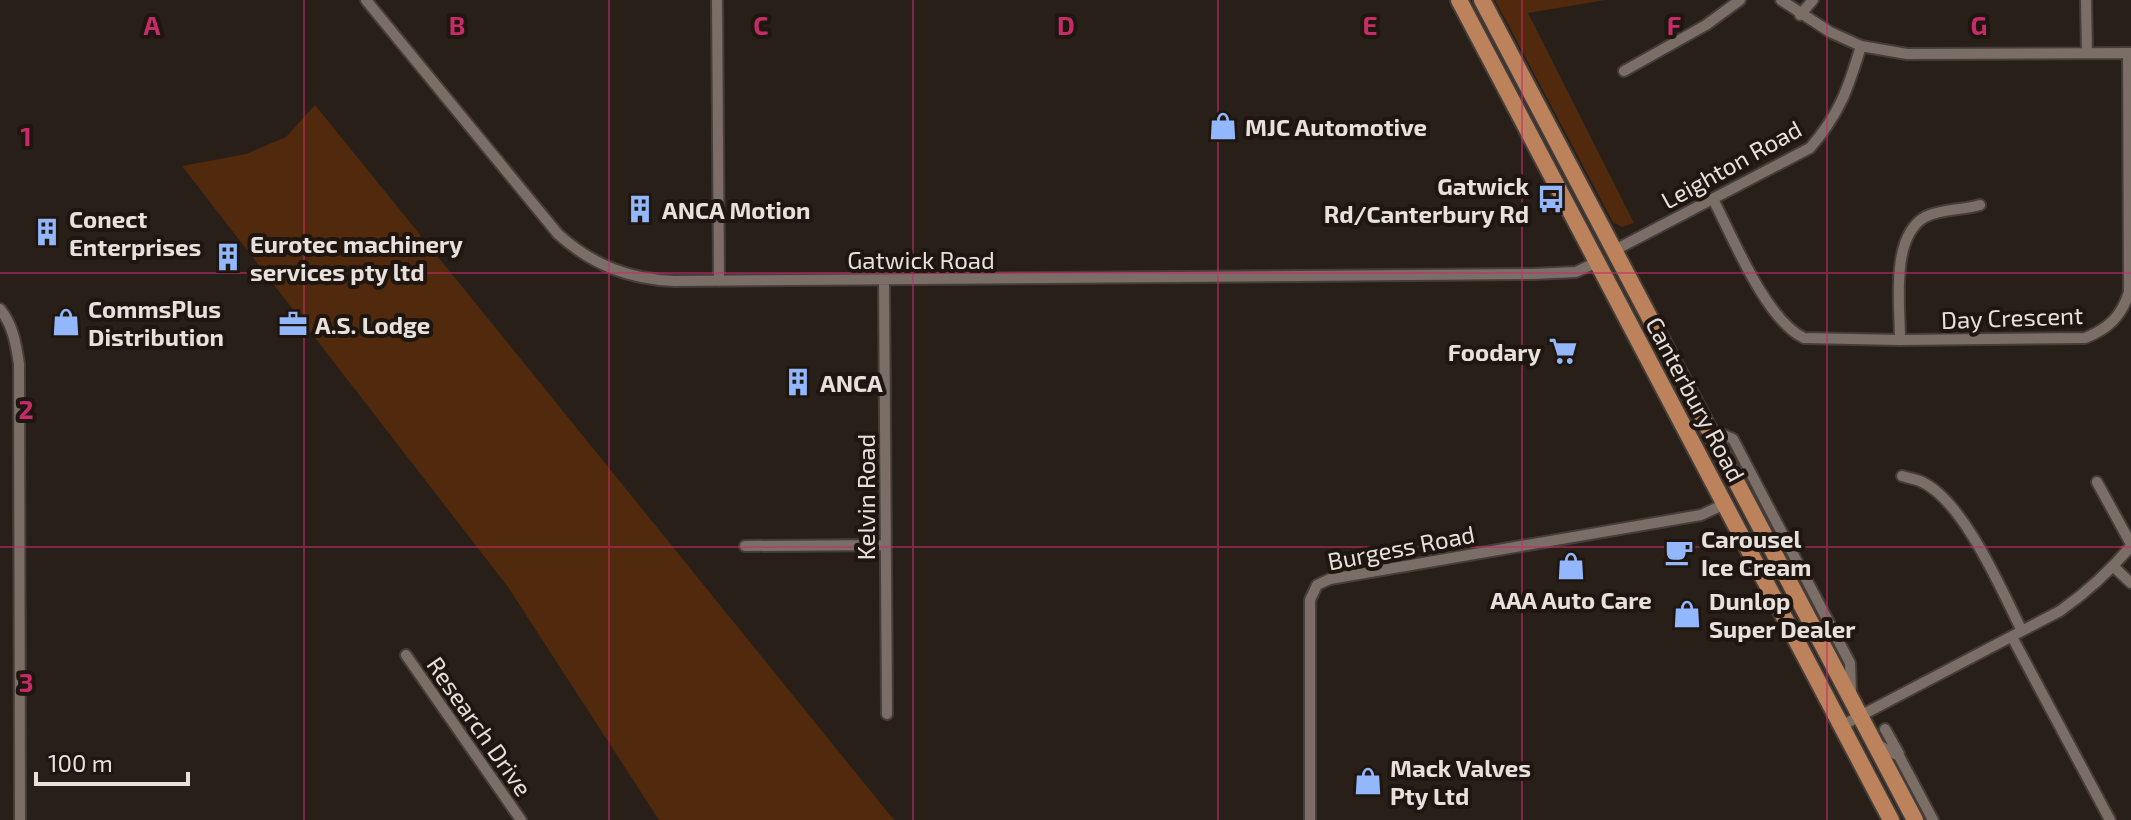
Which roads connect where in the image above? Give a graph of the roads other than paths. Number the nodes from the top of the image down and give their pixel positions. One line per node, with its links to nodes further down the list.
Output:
1 (366, 0): 19 (street, Gatwick Road)
2 (717, 0): 19 (street)
3 (1482, 0): 8 (main road); 16 (main road, Canterbury Road)
4 (1740, 0): 13 (street)
5 (1781, 0): 9 (street)
6 (1813, 0): 9 (street)
7 (2086, 0): 11 (street)
8 (1462, 4): 17 (main road, Canterbury Road)
9 (1800, 15): 10 (street)
10 (1861, 46): 11 (street); 14 (street, Leighton Road)
11 (2087, 53): 12 (street)
12 (2130, 53): 21 (street, Day Crescent)
13 (1624, 71)
14 (1713, 199): 16 (street, Leighton Road); 21 (street, Day Crescent)
15 (1980, 205): 21 (street)
16 (1615, 250): 17 (main road); 33 (main road, Canterbury Road)
17 (1597, 262): 18 (street, Gatwick Road); 24 (main road, Canterbury Road)
18 (884, 280): 19 (street, Gatwick Road); 25 (street, Kelvin Road)
19 (719, 281)
20 (0, 309): 38 (street)
21 (1900, 340)
22 (1902, 476): 30 (street)
23 (2097, 482): 26 (street)
24 (1725, 504): 34 (main road, Canterbury Road); 40 (street, Burgess Road)
25 (885, 545): 27 (street); 32 (street, Kelvin Road)
26 (2131, 545): 28 (street)
27 (745, 546)
28 (2114, 567): 29 (street); 30 (street)
29 (2131, 583)
30 (2017, 634): 33 (street); 44 (street)
31 (406, 655): 39 (street, Research Drive)
32 (887, 714)
33 (1861, 718): 34 (street); 36 (main road, Canterbury Road)
34 (1843, 728): 41 (main road, Canterbury Road)
35 (1885, 729): 37 (street)
36 (1874, 743): 37 (street); 42 (main road, Canterbury Road)
37 (1899, 756): 43 (street)
38 (20, 820)
39 (521, 820)
40 (1310, 820)
41 (1891, 820)
42 (1915, 820)
43 (1933, 820)
44 (2110, 820)

